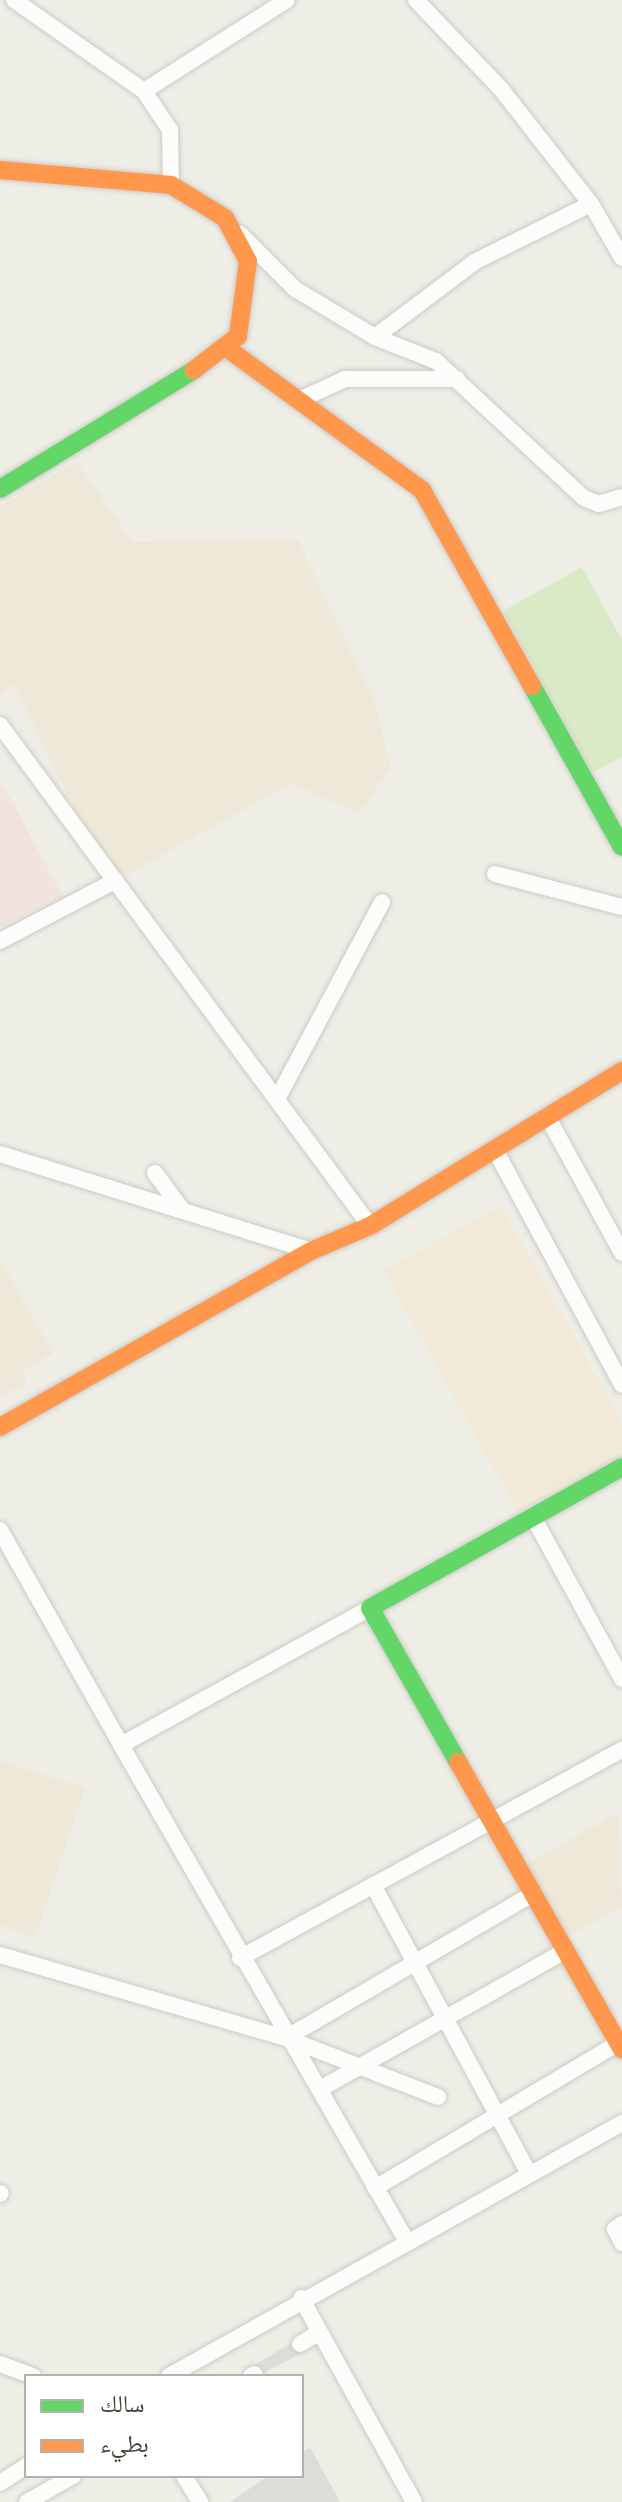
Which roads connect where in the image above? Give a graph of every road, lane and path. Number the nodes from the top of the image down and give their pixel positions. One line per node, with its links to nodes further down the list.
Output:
1 (14, 0): 4 (street)
2 (287, 0): 4 (street)
3 (416, 0): 7 (street)
4 (144, 91): 6 (street)
5 (0, 170): 6 (street)
6 (171, 185): 8 (street)
7 (591, 204): 9 (street); 10 (street)
8 (238, 233): 10 (street); 11 (street)
9 (622, 258)
10 (375, 337): 12 (street)
11 (236, 348): 13 (street); 14 (street)
12 (457, 379): 13 (street); 15 (street)
13 (299, 400): 17 (street)
14 (0, 489)
15 (622, 497)
16 (0, 725): 19 (street)
17 (622, 847)
18 (495, 874): 21 (street)
19 (115, 881): 22 (street); 24 (street)
20 (382, 902): 24 (street)
21 (622, 907)
22 (0, 941)
23 (622, 1071): 25 (street)
24 (277, 1099): 30 (street)
25 (547, 1116): 26 (street); 32 (street)
26 (494, 1148): 30 (street); 33 (street)
27 (0, 1154): 29 (street)
28 (155, 1173): 29 (street)
29 (183, 1211): 31 (street)
30 (370, 1226): 31 (street)
31 (311, 1251): 34 (street)
32 (622, 1253)
33 (622, 1385)
34 (0, 1427)
35 (622, 1467): 36 (street)
36 (533, 1517): 38 (street); 39 (street)
37 (0, 1530): 40 (street)
38 (370, 1608): 40 (street); 42 (street)
39 (622, 1679)
40 (121, 1745): 47 (street)
41 (622, 1750): 42 (street)
42 (489, 1823): 43 (street); 44 (street)
43 (373, 1885): 47 (street); 48 (street)
44 (529, 1896): 45 (street); 48 (street)
45 (563, 1952): 49 (street); 51 (street)
46 (0, 1955): 50 (street)
47 (240, 1958): 50 (street)
48 (410, 1962): 49 (street); 50 (street)
49 (442, 2019): 52 (street); 55 (street)
50 (286, 2038): 52 (street); 53 (street)
51 (620, 2046): 55 (street)
52 (360, 2066): 53 (street); 54 (street)
53 (320, 2089): 58 (street)
54 (438, 2097)
55 (497, 2118): 57 (street); 58 (street)
56 (622, 2123): 57 (street)
57 (528, 2172): 60 (street)
58 (375, 2188): 60 (street)
59 (622, 2224): 61 (street)
60 (406, 2240): 62 (street)
61 (622, 2243)
62 (301, 2298): 63 (street); 67 (street)
63 (320, 2332): 64 (street); 74 (street)
64 (300, 2344)
65 (0, 2364): 66 (street)
66 (28, 2374)
67 (172, 2374)
68 (24, 2467): 71 (street)
69 (69, 2478): 72 (street)
70 (185, 2478): 73 (street)
71 (0, 2483)
72 (27, 2502)
73 (200, 2502)
74 (414, 2502)

